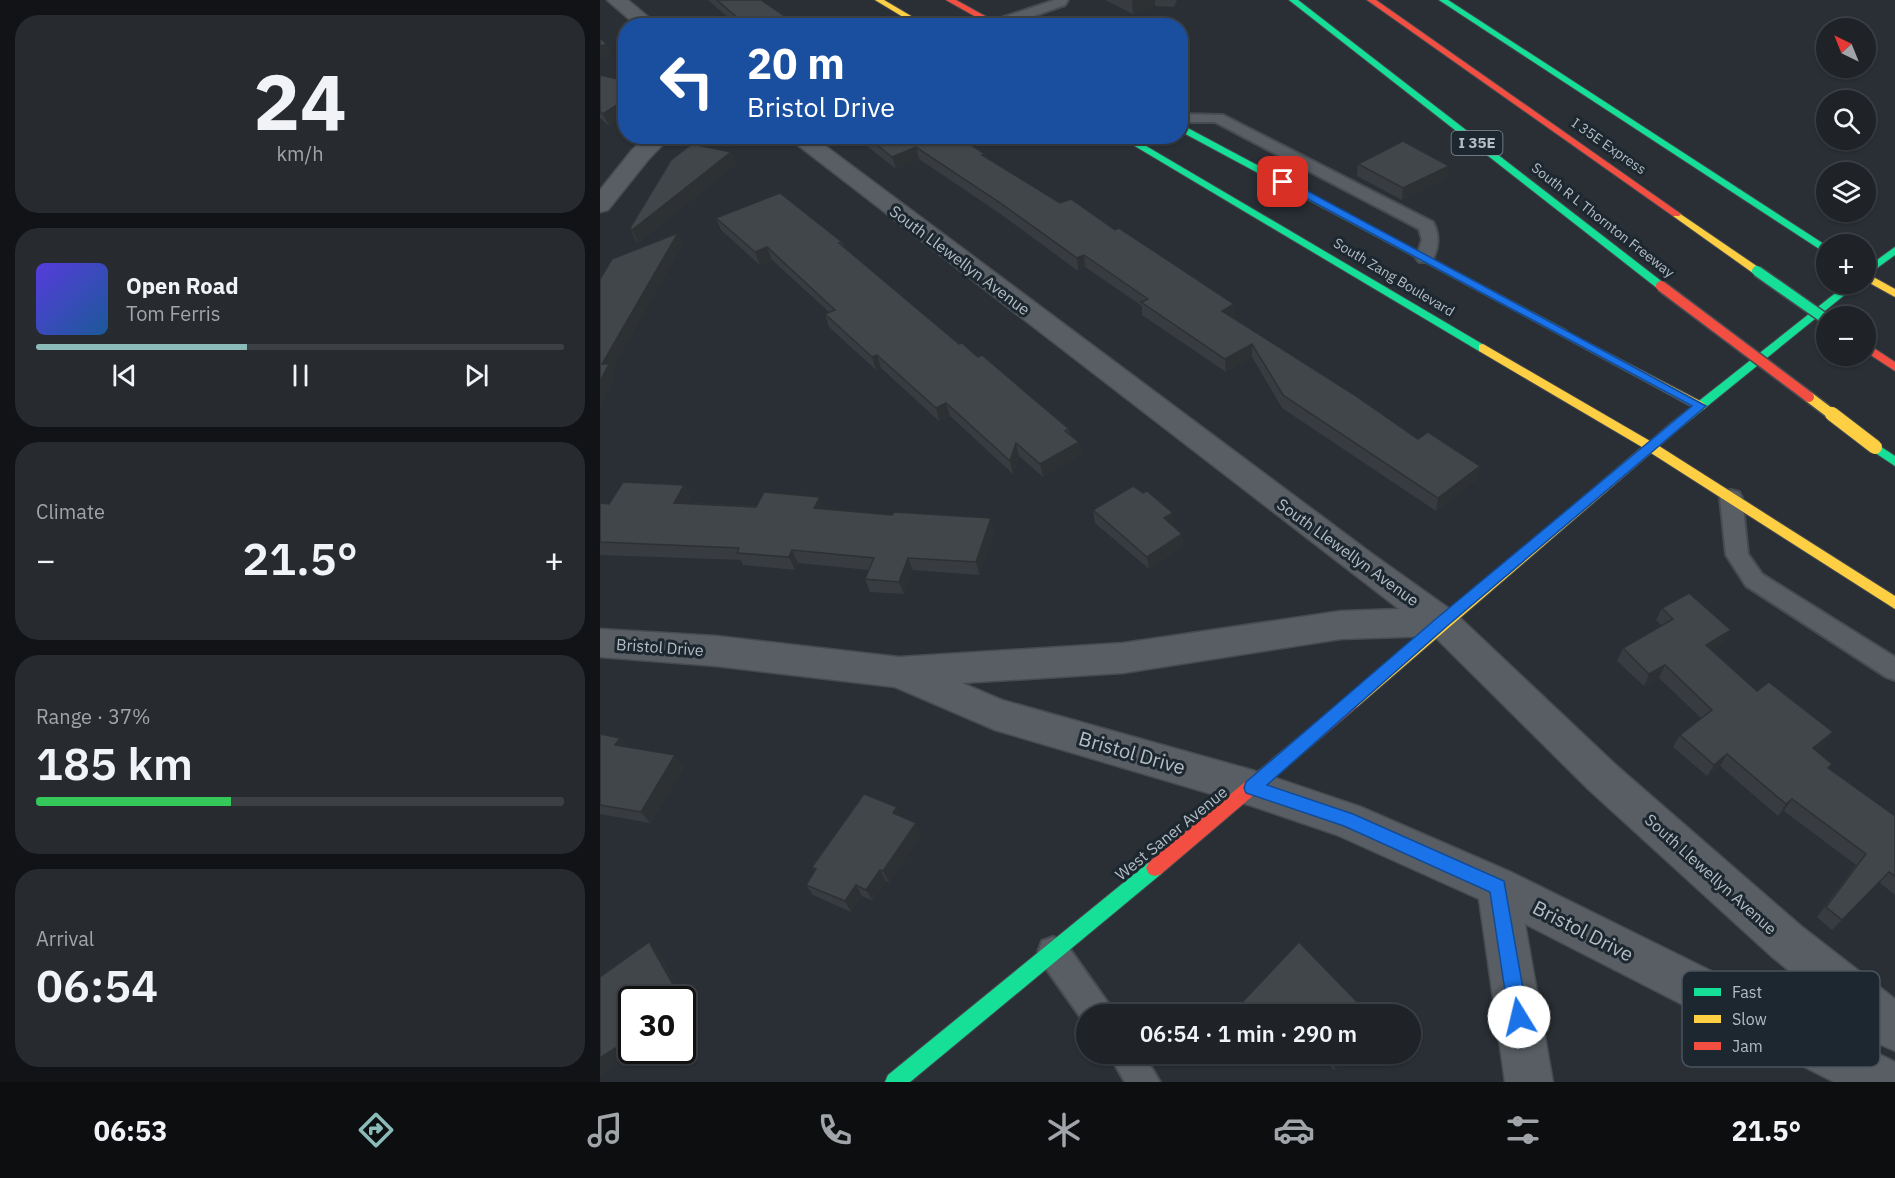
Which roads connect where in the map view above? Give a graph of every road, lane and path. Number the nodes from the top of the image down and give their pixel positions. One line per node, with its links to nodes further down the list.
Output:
1 (616, 0): 8 (street)
2 (879, 0): 9 (main road)
3 (950, 0): 10 (main road)
4 (1062, 0): 11 (lane)
5 (1293, 0): 33 (main road, South R L Thornton Freeway / I 35E, bridge)
6 (1371, 0): 28 (main road, I 35E Express, bridge)
7 (1443, 0): 21 (main road)
8 (640, 18)
9 (910, 18)
10 (985, 18)
11 (1017, 18)
12 (1188, 118): 17 (lane)
13 (1188, 131): 18 (main road, South Zang Boulevard)
14 (652, 144): 19 (street)
15 (808, 144): 36 (street, South Llewellyn Avenue)
16 (1135, 144): 20 (main road, South Zang Boulevard)
17 (1313, 166): 18 (lane); 23 (lane)
18 (1283, 182): 20 (main road); 23 (main road, South Zang Boulevard)
19 (600, 205)
20 (1240, 206): 32 (main road, South Zang Boulevard)
21 (1816, 243)
22 (1895, 250): 24 (main road)
23 (1425, 258): 31 (main road, South Zang Boulevard)
24 (1876, 266)
25 (1876, 281): 27 (main road)
26 (1840, 294): 31 (main road, West Saner Avenue)
27 (1895, 294)
28 (1816, 312)
29 (1876, 354): 30 (main road)
30 (1895, 367)
31 (1700, 406): 32 (main road, West Saner Avenue)
32 (1649, 446): 34 (main road); 36 (main road, West Saner Avenue)
33 (1895, 462)
34 (1731, 498): 35 (main road); 38 (lane)
35 (1895, 603)
36 (1442, 622): 39 (street, Bristol Drive); 40 (main road, West Saner Avenue); 43 (street, South Llewellyn Avenue)
37 (600, 643): 39 (street, Bristol Drive)
38 (1895, 670)
39 (899, 672): 40 (street, Bristol Drive)
40 (1252, 788): 41 (street, Bristol Drive); 42 (main road, West Saner Avenue)
41 (1498, 887): 44 (street, Bristol Drive); 52 (street)
42 (1053, 952): 45 (lane); 50 (main road, West Saner Avenue)
43 (1824, 971)
44 (1682, 982)
45 (1089, 1004)
46 (1880, 1016): 47 (street, South Llewellyn Avenue)
47 (1895, 1028)
48 (1132, 1064): 51 (lane)
49 (1854, 1067): 53 (street, Bristol Drive)
50 (895, 1082)
51 (1144, 1082)
52 (1529, 1082)
53 (1884, 1082)

